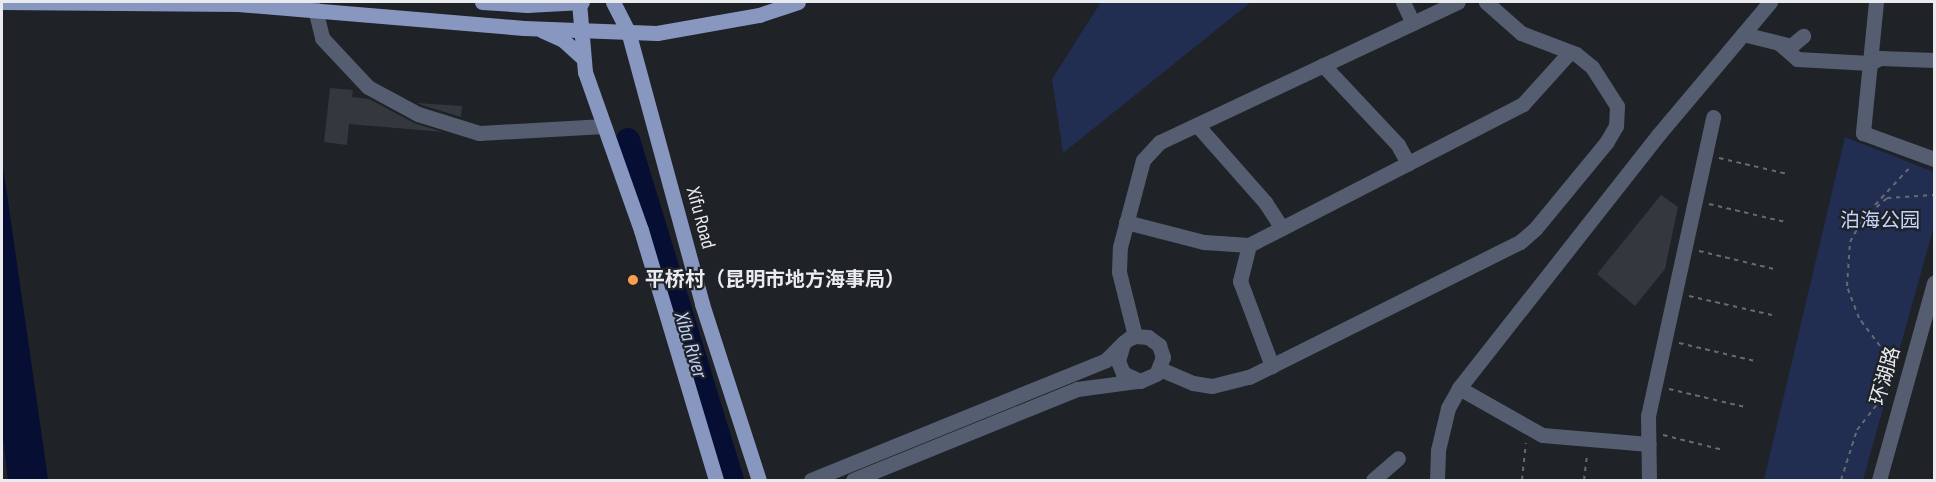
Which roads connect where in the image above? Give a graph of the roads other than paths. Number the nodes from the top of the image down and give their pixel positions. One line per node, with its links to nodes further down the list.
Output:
1 (2, 2): 11 (main road)
2 (482, 2): 3 (main road)
3 (580, 2): 14 (main road)
4 (613, 2): 15 (main road, Xifu Road)
5 (798, 2): 15 (main road)
6 (1403, 2): 12 (street)
7 (1458, 2): 12 (street)
8 (1486, 2): 19 (street)
9 (1770, 2): 16 (street)
10 (1876, 2): 22 (street)
11 (315, 9): 13 (main road); 26 (street)
12 (1413, 23): 23 (street)
13 (538, 28): 14 (main road); 20 (main road)
14 (581, 29): 15 (main road); 20 (main road)
15 (628, 32): 41 (main road, Xifu Road)
16 (1743, 34): 18 (street); 37 (street)
17 (1803, 36): 18 (street)
18 (1780, 44): 22 (street)
19 (1570, 52): 28 (street); 34 (street)
20 (583, 58): 26 (main road)
21 (1935, 60): 22 (street)
22 (1870, 63): 27 (street)
23 (1323, 65): 25 (street); 28 (street)
24 (1713, 117): 38 (street)
25 (1197, 125): 29 (street); 30 (street)
26 (604, 126): 40 (main road)
27 (1927, 157)
28 (1408, 163): 30 (street)
29 (1126, 222): 31 (street); 33 (street)
30 (1282, 228): 31 (street)
31 (1249, 245): 34 (street)
32 (1935, 284): 47 (street, 环湖路)
33 (1129, 340): 35 (street); 36 (street); 42 (street)
34 (1272, 366): 35 (street)
35 (1160, 369): 36 (street)
36 (1140, 381): 43 (street)
37 (1459, 388): 38 (street); 45 (street)
38 (1649, 437): 46 (street)
39 (1398, 458): 44 (street)
40 (716, 480)
41 (759, 480)
42 (811, 480)
43 (853, 480)
44 (1372, 480)
45 (1437, 480)
46 (1649, 480)
47 (1879, 480)

